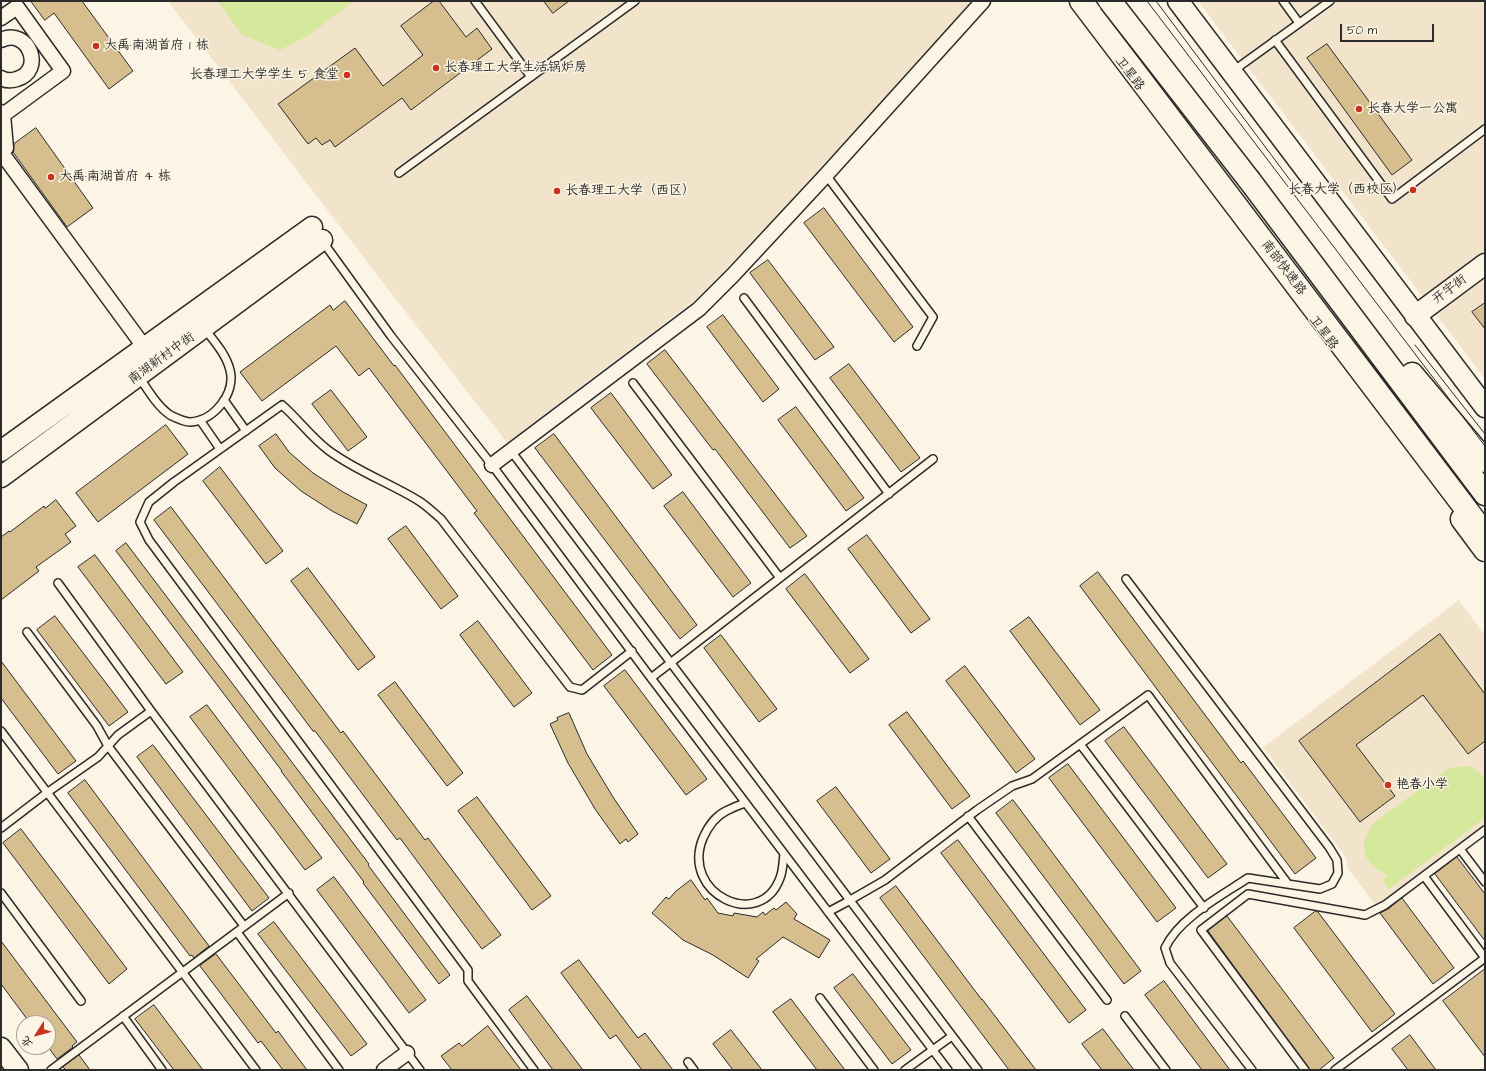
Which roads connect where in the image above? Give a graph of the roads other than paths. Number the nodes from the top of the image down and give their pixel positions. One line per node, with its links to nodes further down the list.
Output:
1 (474, 1): 18 (lane)
2 (635, 1): 18 (lane)
3 (983, 1): 24 (street)
4 (1074, 1): 50 (main road, 卫星路)
5 (1081, 1): 49 (main road, 南部快速路)
6 (1110, 1): 25 (main road, 南部快速路, bridge)
7 (1114, 1): 48 (main road)
8 (1178, 1): 17 (street)
9 (1283, 1): 12 (lane)
10 (1330, 1): 12 (lane)
11 (1, 18): 13 (street)
12 (1300, 23): 15 (lane)
13 (40, 38): 16 (street); 20 (street)
14 (1, 40): 16 (street)
15 (1275, 40): 17 (lane); 21 (lane)
16 (28, 46): 19 (street)
17 (1231, 73): 29 (street)
18 (531, 77): 23 (lane)
19 (1, 78)
20 (2, 114): 22 (street)
21 (1485, 129)
22 (1, 152): 32 (street)
23 (399, 173)
24 (826, 174): 31 (lane); 41 (street)
25 (1250, 181): 43 (main road); 47 (main road, 南部快速路)
26 (317, 234): 30 (street, 南湖新村中街); 44 (lane)
27 (1485, 264): 29 (street, 开宇街)
28 (744, 298): 46 (lane)
29 (1415, 316): 36 (street)
30 (199, 321): 32 (street, 南湖新村中街); 33 (street, 南湖新村中街); 35 (lane)
31 (917, 346)
32 (145, 348): 33 (street, 南湖新村中街)
33 (132, 368): 37 (lane); 40 (street, 南湖新村中街); 45 (street, 南湖新村中街)
34 (633, 383): 51 (lane)
35 (224, 400): 37 (lane); 38 (lane)
36 (1485, 407)
37 (200, 420): 39 (lane)
38 (246, 430): 39 (lane); 55 (lane)
39 (220, 449): 97 (lane)
40 (1, 451)
41 (511, 451): 44 (street); 56 (lane)
42 (933, 459): 46 (lane)
43 (1485, 461)
44 (492, 465): 55 (lane)
45 (1, 477)
46 (889, 494): 51 (lane)
47 (1485, 494)
48 (1485, 504)
49 (1485, 534)
50 (1485, 550)
51 (780, 578): 56 (lane)
52 (1126, 579): 71 (lane)
53 (58, 583): 58 (lane)
54 (27, 632): 61 (lane)
55 (632, 651): 57 (lane)
56 (671, 663): 57 (lane); 74 (lane)
57 (651, 678): 63 (lane)
58 (151, 711): 61 (lane); 73 (lane)
59 (1, 731): 62 (lane)
60 (1080, 744): 64 (lane); 71 (lane); 75 (lane)
61 (108, 746): 62 (lane); 77 (lane)
62 (48, 792): 65 (lane); 79 (lane)
63 (746, 803): 68 (lane); 68 (lane)
64 (968, 816): 74 (lane); 81 (lane)
65 (1, 828)
66 (1485, 830): 67 (lane)
67 (1460, 849): 69 (lane); 70 (lane)
68 (784, 854): 76 (lane)
69 (1424, 876): 105 (lane); 106 (lane)
70 (1485, 882)
71 (1288, 884): 75 (lane)
72 (1, 893): 82 (lane)
73 (289, 894): 77 (lane); 88 (lane)
74 (850, 901): 76 (lane); 85 (lane)
75 (1204, 908): 104 (lane)
76 (828, 912): 87 (lane)
77 (244, 926): 78 (lane)
78 (237, 932): 79 (lane); 94 (lane)
79 (183, 972): 83 (lane); 93 (lane)
80 (820, 998): 99 (lane)
81 (1107, 1000)
82 (81, 1001)
83 (123, 1016): 91 (lane); 92 (lane)
84 (1125, 1016): 103 (lane)
85 (952, 1036): 87 (lane); 102 (lane)
86 (1, 1048): 90 (street)
87 (933, 1050): 100 (lane); 101 (lane)
88 (407, 1053): 95 (street); 96 (lane)
89 (688, 1062): 98 (lane)
90 (18, 1070)
91 (51, 1070)
92 (162, 1070)
93 (256, 1070)
94 (339, 1070)
95 (384, 1070)
96 (420, 1070)
97 (534, 1070)
98 (694, 1070)
99 (874, 1070)
100 (905, 1070)
101 (948, 1070)
102 (978, 1070)
103 (1166, 1070)
104 (1252, 1070)
105 (1306, 1070)
106 (1336, 1070)

